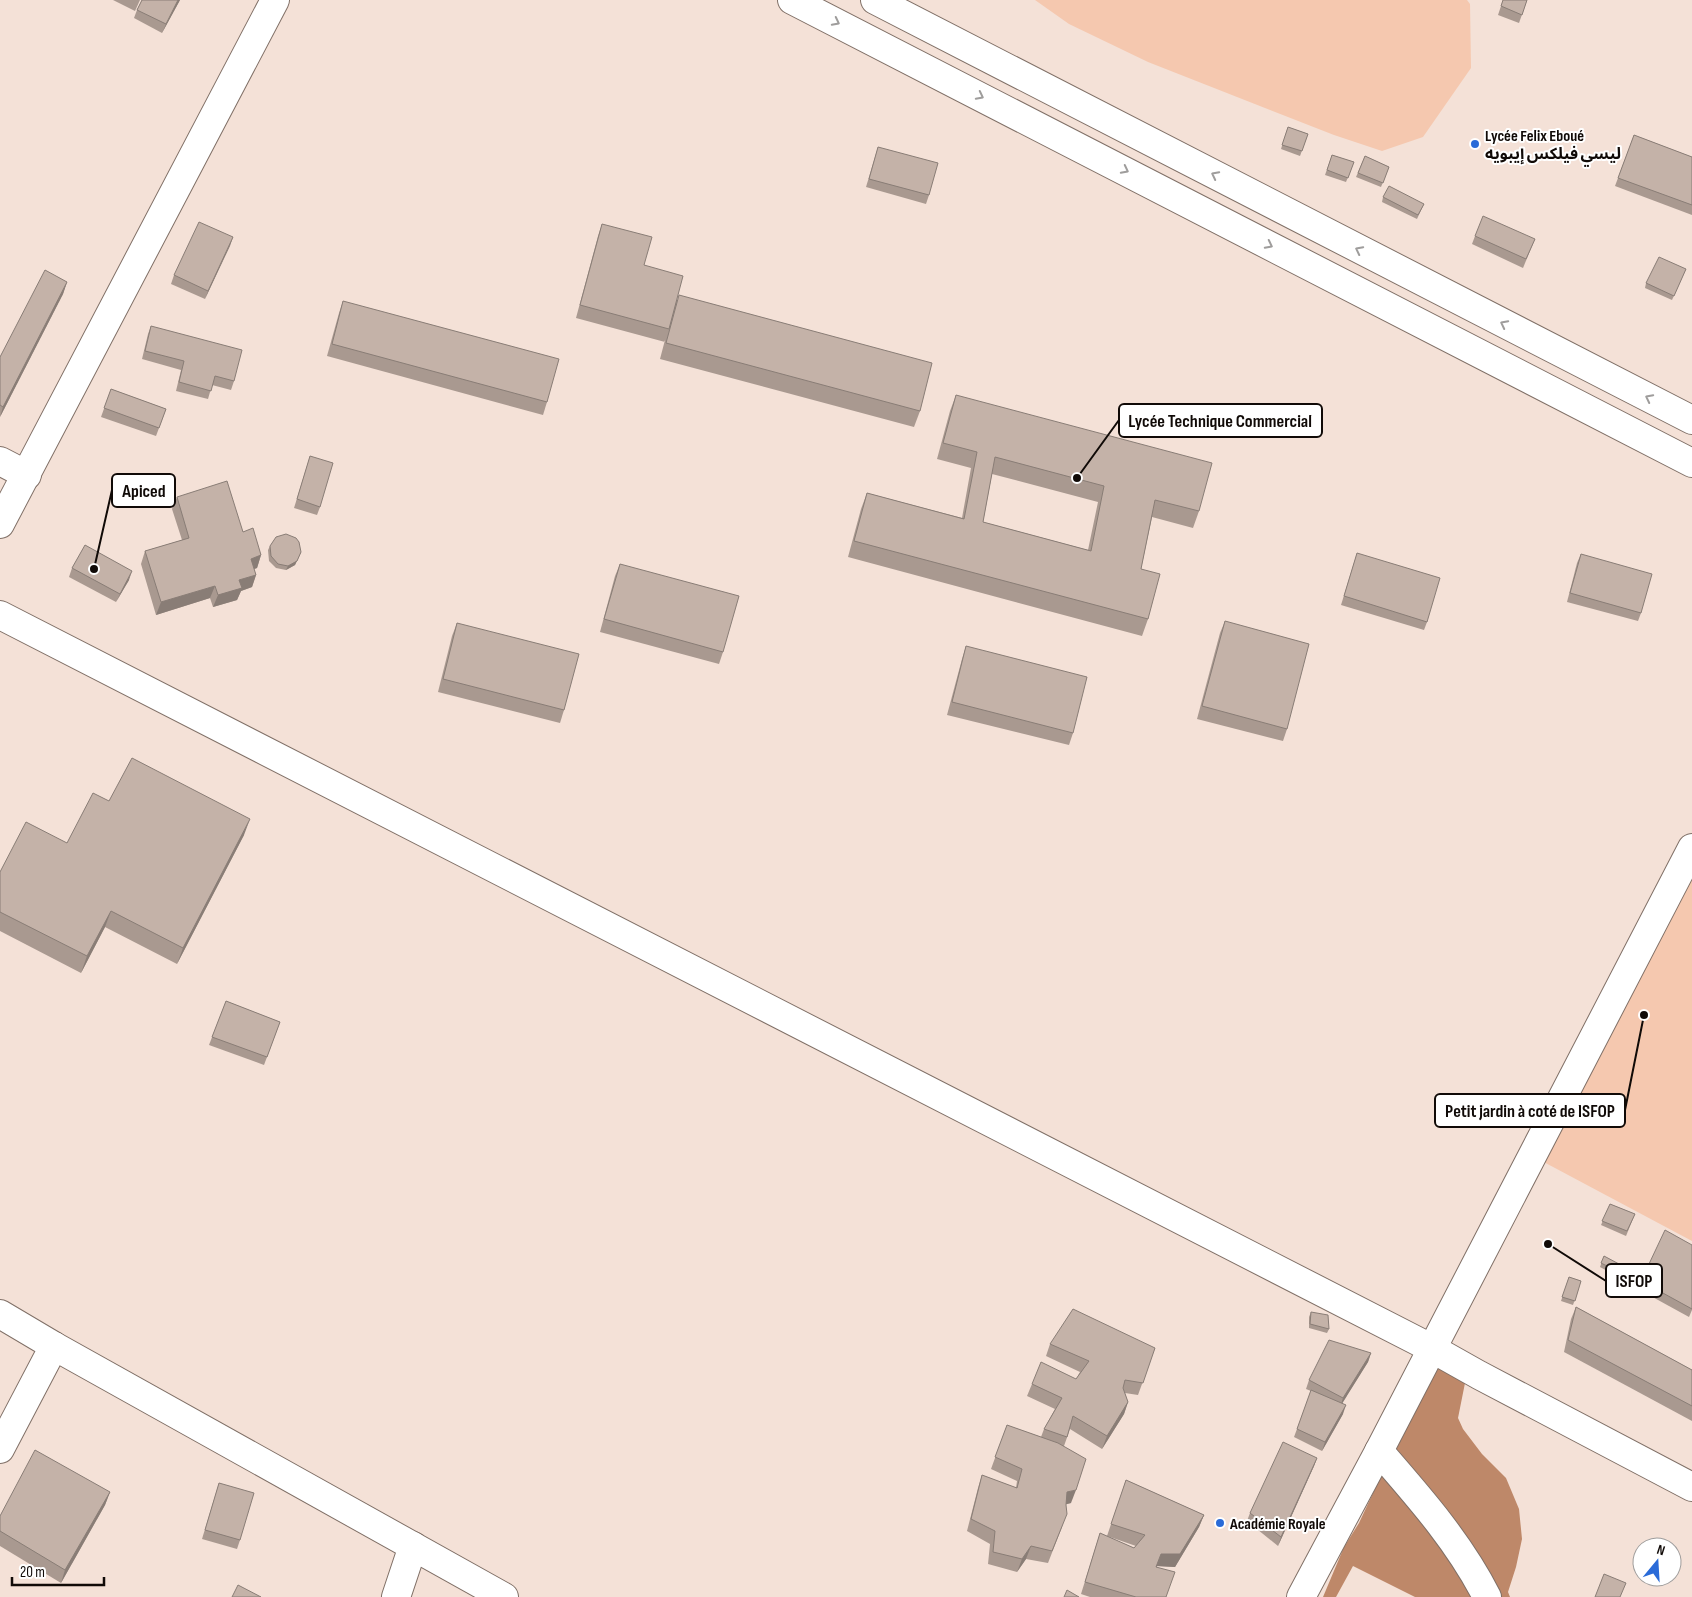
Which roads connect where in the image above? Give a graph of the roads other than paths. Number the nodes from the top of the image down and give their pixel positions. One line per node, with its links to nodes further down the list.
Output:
1 (275, 0): 8 (street)
2 (792, 0): 4 (street, one-way to 4)
3 (885, 6): 4 (street); 5 (street, one-way to 3)
4 (881, 45): 7 (street, one-way to 7)
5 (1692, 420)
6 (0, 461): 8 (street)
7 (1692, 463)
8 (27, 474): 9 (street)
9 (0, 524)
10 (0, 615): 14 (street)
11 (1692, 848): 14 (street)
12 (0, 1314): 13 (street)
13 (54, 1346): 15 (street); 18 (street)
14 (1431, 1348): 16 (street); 17 (street)
15 (0, 1449)
16 (1379, 1452): 21 (street); 22 (street)
17 (1692, 1487)
18 (413, 1546): 19 (street); 20 (street)
19 (396, 1597)
20 (504, 1597)
21 (1301, 1597)
22 (1487, 1597)

